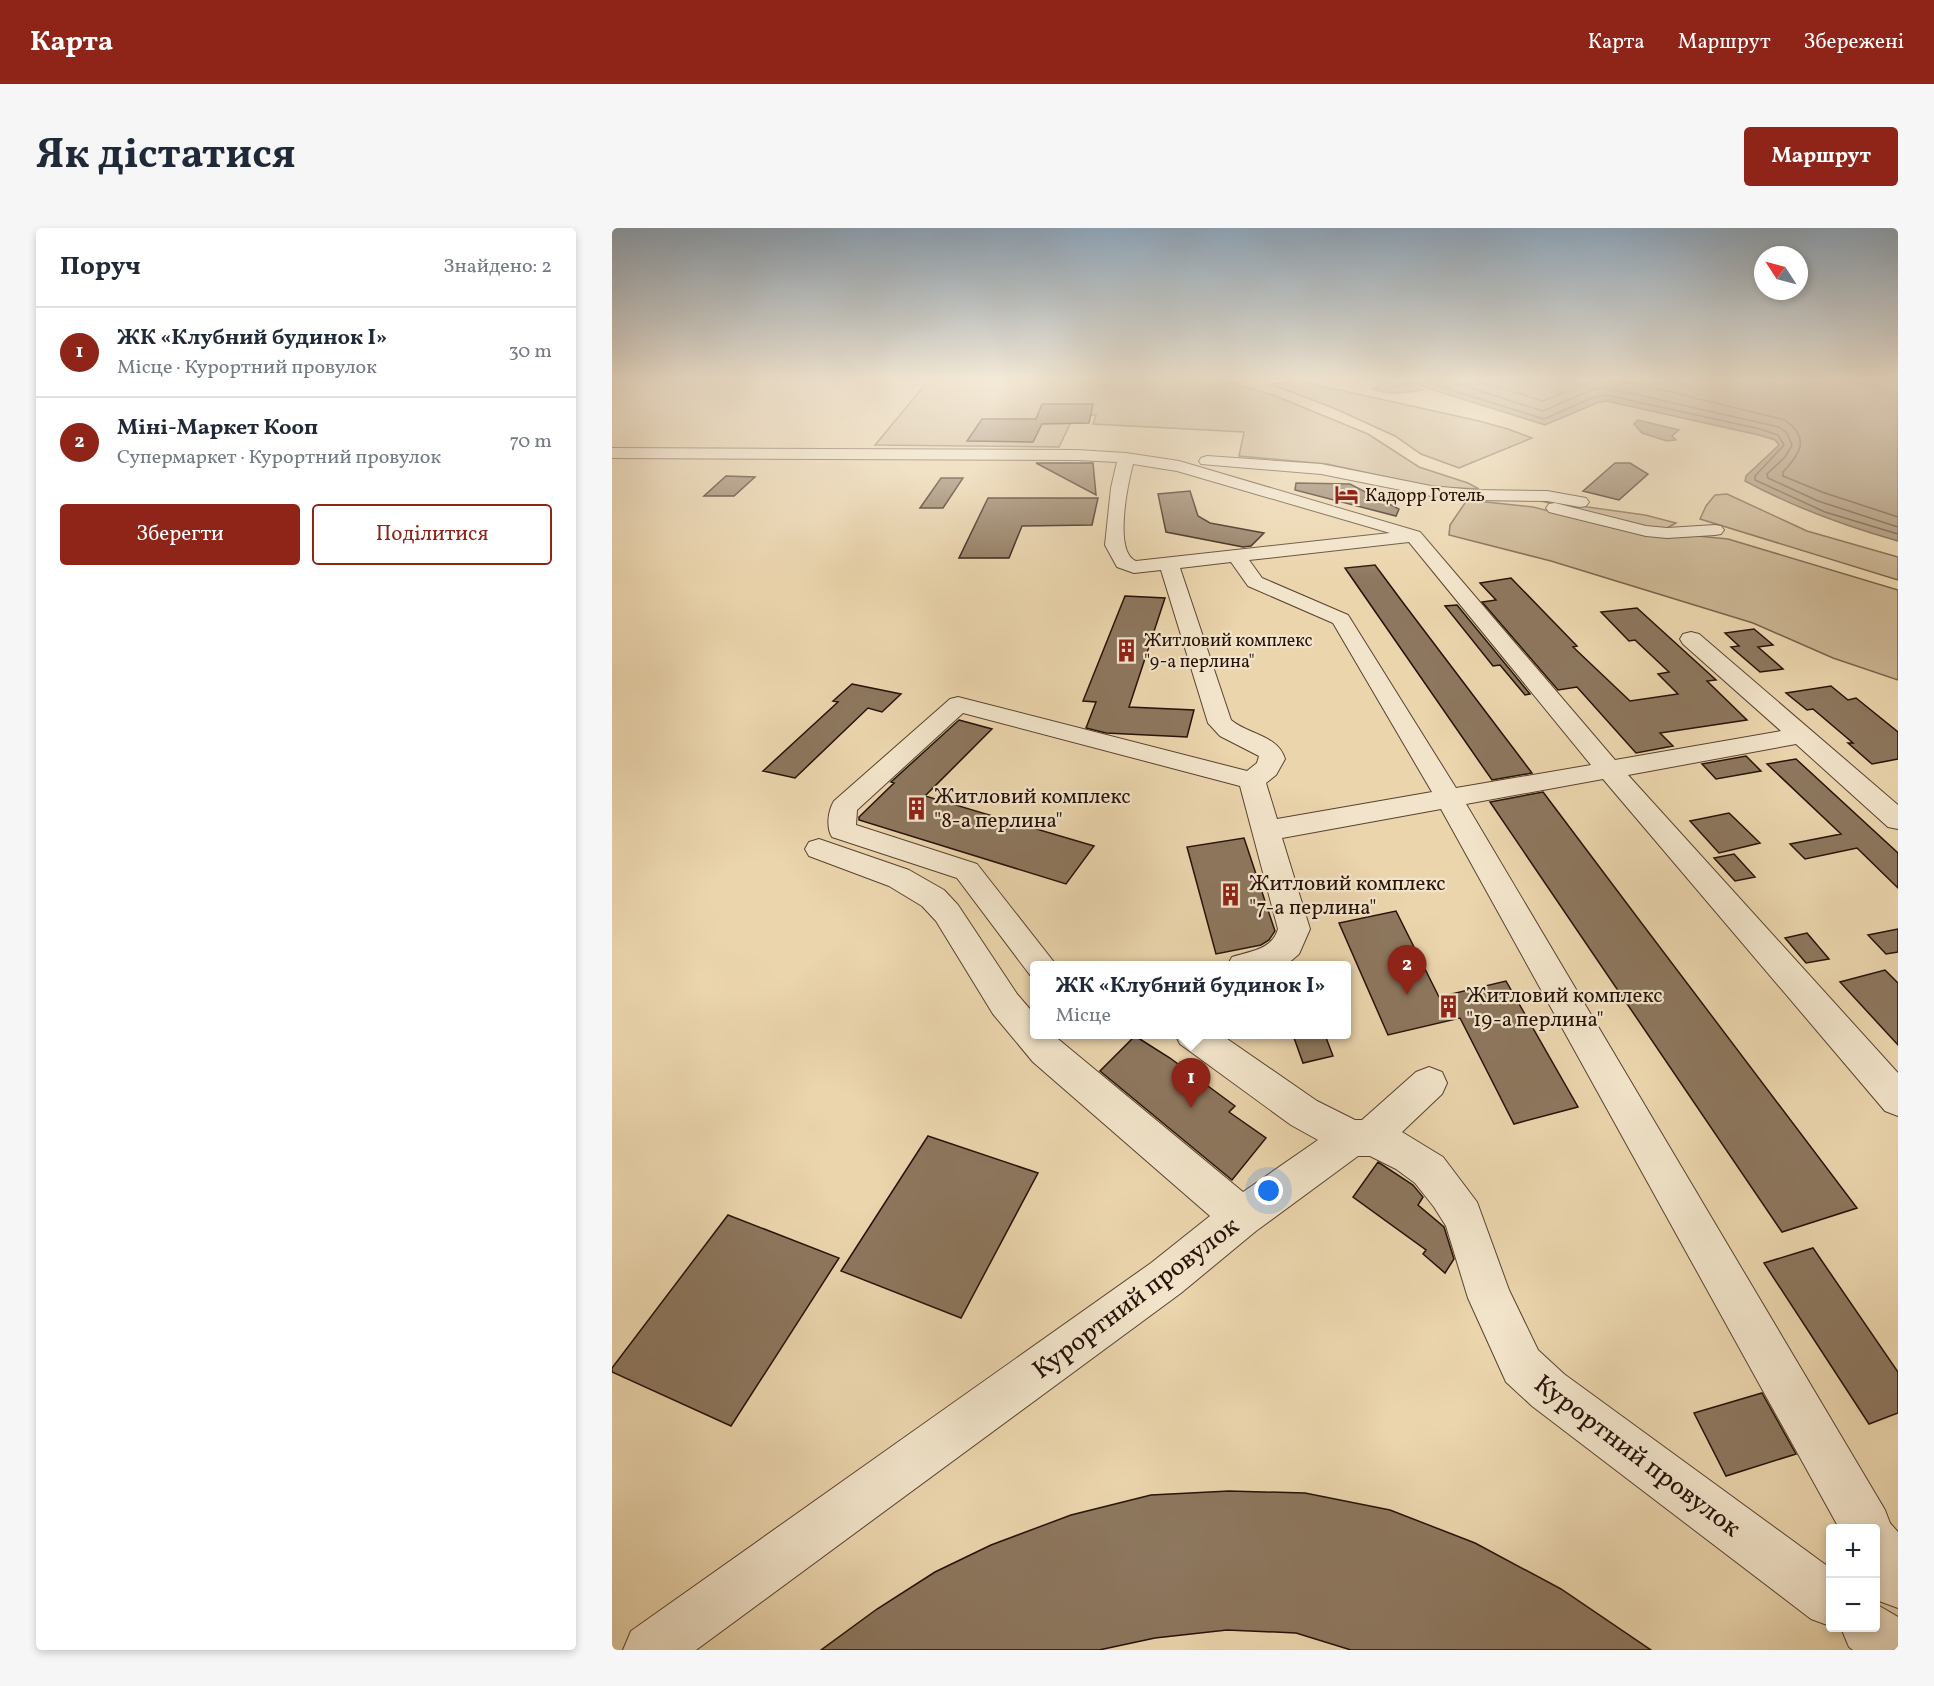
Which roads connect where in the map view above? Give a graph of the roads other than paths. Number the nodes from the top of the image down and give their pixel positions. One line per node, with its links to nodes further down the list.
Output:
1 (612, 453): 2 (street)
2 (1126, 458): 3 (street); 6 (street); 8 (street)
3 (1495, 495): 4 (street); 5 (street)
4 (1580, 502)
5 (1715, 530)
6 (1414, 536): 7 (street); 11 (street)
7 (1237, 556): 8 (street); 13 (street)
8 (1169, 563): 12 (street)
9 (1691, 639): 10 (street)
10 (1803, 735): 11 (street); 14 (street)
11 (1609, 770): 13 (street); 23 (street)
12 (1252, 781): 15 (street); 17 (street)
13 (1449, 798): 15 (street); 26 (street)
14 (1898, 820)
15 (1266, 831): 18 (street)
16 (819, 849): 19 (street)
17 (1037, 961)
18 (1262, 961)
19 (1030, 1026)
20 (1198, 1039): 24 (street)
21 (1049, 1043): 25 (street)
22 (1429, 1083): 24 (street)
23 (1898, 1099)
24 (1361, 1138): 25 (street, Курортний провулок); 29 (street, Курортний провулок)
25 (1242, 1216): 31 (street, Курортний провулок)
26 (1865, 1524)
27 (1880, 1551): 28 (street)
28 (1898, 1582)
29 (1826, 1597)
30 (1873, 1632): 32 (street)
31 (650, 1650)
32 (1898, 1650)

